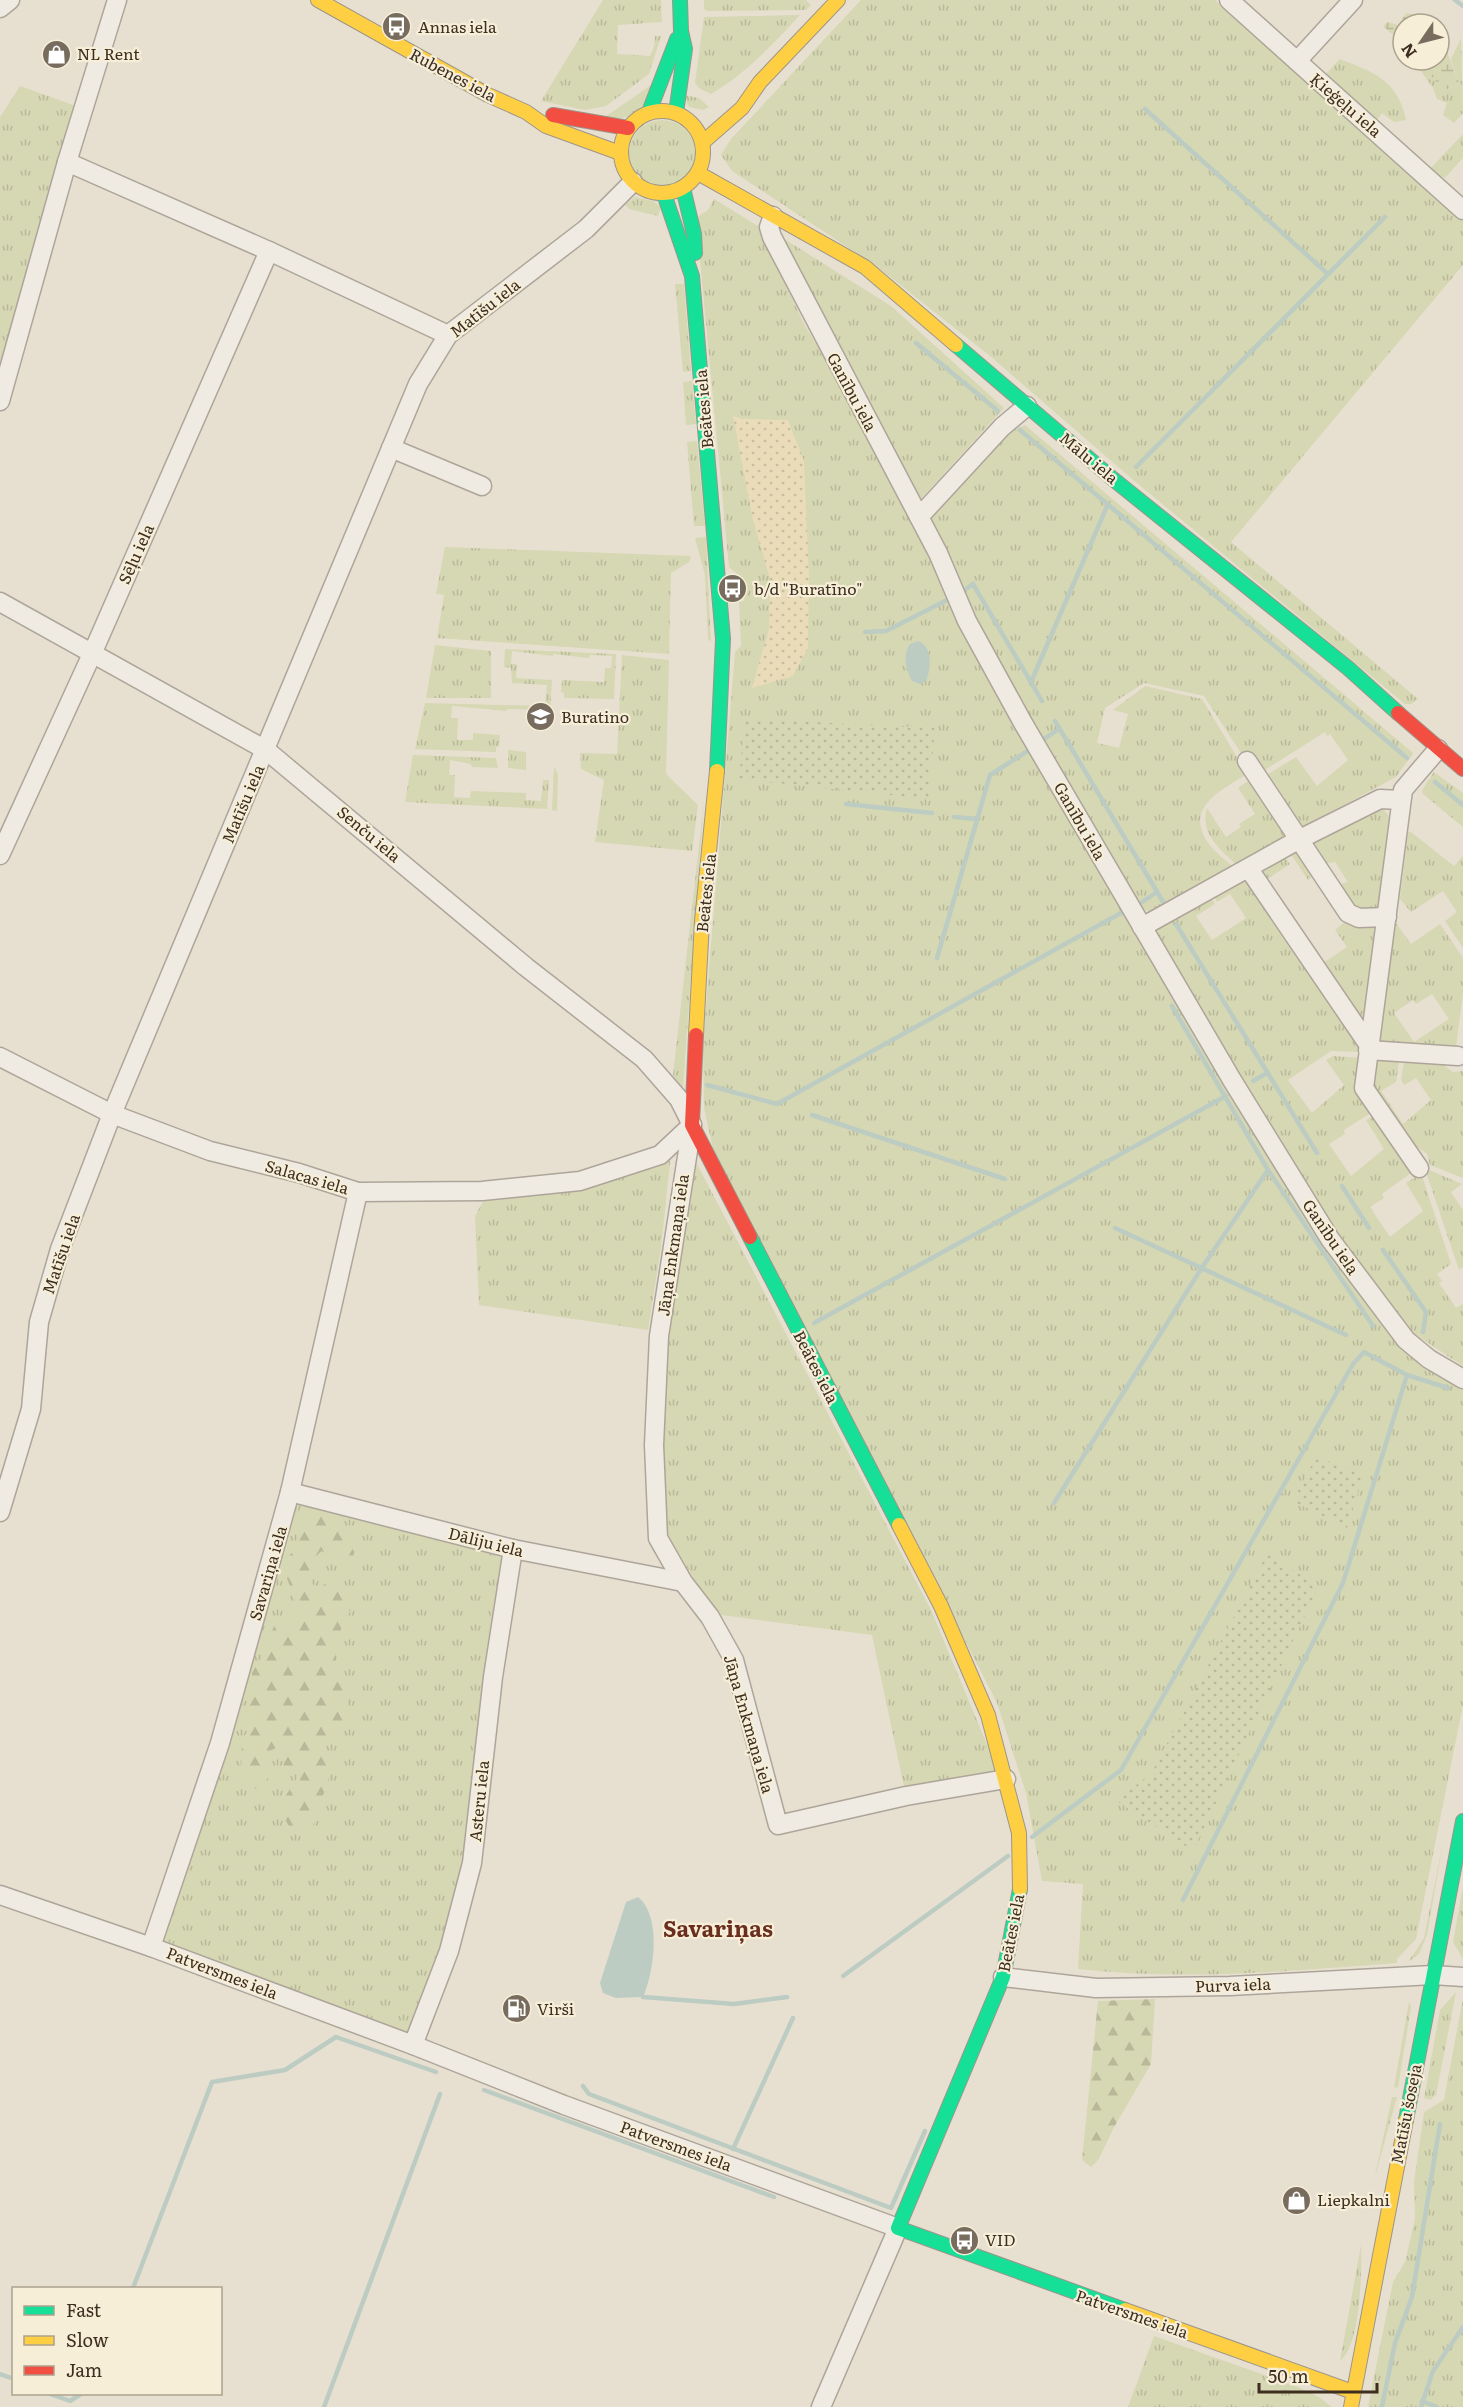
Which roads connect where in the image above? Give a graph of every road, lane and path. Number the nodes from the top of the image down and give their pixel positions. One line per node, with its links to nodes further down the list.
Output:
1 (10, 0): 8 (street)
2 (117, 0): 21 (street)
3 (318, 0): 13 (street, Rubenes iela)
4 (680, 0): 9 (street)
5 (838, 0): 11 (street)
6 (1229, 0): 10 (street, Ķieģeļu iela)
7 (1353, 0): 10 (street)
8 (0, 8)
9 (681, 31): 14 (street); 15 (street)
10 (1297, 61): 26 (street, Ķieģeļu iela)
11 (760, 82): 12 (street); 19 (street)
12 (730, 98)
13 (526, 112): 18 (street, Rubenes iela); 20 (street, Rubenes iela)
14 (650, 112): 15 (street); 18 (street)
15 (676, 113): 17 (street)
16 (707, 113): 17 (street)
17 (690, 122): 19 (street)
18 (628, 128): 20 (street)
19 (702, 143): 22 (street)
20 (620, 153): 23 (street)
21 (67, 162): 28 (street); 31 (street)
22 (698, 173): 24 (street); 27 (street, Mālu iela)
23 (633, 182): 25 (street); 30 (street, Matīšu iela)
24 (683, 188): 25 (street); 29 (street, Beātes iela)
25 (664, 194): 29 (street, Beātes iela)
26 (1463, 210)
27 (773, 216): 32 (street, Mālu iela); 35 (street, Ganību iela)
28 (268, 251): 30 (street); 37 (street, Sēļu iela)
29 (692, 276): 52 (street, Beātes iela)
30 (448, 335): 33 (street, Matīšu iela)
31 (0, 401)
32 (1027, 406): 35 (street); 38 (street, Mālu iela)
33 (391, 448): 34 (street); 39 (street, Matīšu iela)
34 (482, 486)
35 (919, 517): 47 (street, Ganību iela)
36 (0, 602): 37 (street, Senču iela)
37 (92, 654): 39 (street, Senču iela); 44 (street, Sēļu iela)
38 (1438, 749): 41 (street, Mālu iela); 42 (street)
39 (266, 750): 51 (street, Matīšu iela); 52 (street, Senču iela)
40 (1247, 761): 43 (street)
41 (1463, 769)
42 (1401, 800): 43 (street); 46 (street)
43 (1298, 840): 45 (street); 46 (street)
44 (2, 846)
45 (1249, 869): 47 (street); 48 (street)
46 (1387, 917): 48 (street)
47 (1142, 927): 55 (street, Ganību iela)
48 (1368, 1047): 49 (street); 53 (street)
49 (1458, 1056)
50 (0, 1057): 51 (street, Salacas iela)
51 (112, 1114): 54 (street, Salacas iela); 57 (street, Matīšu iela)
52 (692, 1125): 54 (street, Salacas iela); 59 (street, Jāņa Enkmaņa iela); 60 (street, Beātes iela)
53 (1419, 1168)
54 (358, 1192): 56 (street, Savariņa iela)
55 (1463, 1379)
56 (290, 1492): 58 (street, Dāliju iela); 63 (street, Savariņa iela)
57 (0, 1512)
58 (513, 1549): 59 (street, Dāliju iela); 67 (street, Asteru iela)
59 (684, 1582): 60 (street, Jāņa Enkmaņa iela)
60 (1006, 1779): 65 (street, Beātes iela)
61 (1463, 1821): 64 (street, Matīšu šoseja)
62 (0, 1895): 63 (street, Patversmes iela)
63 (151, 1947): 67 (street, Patversmes iela)
64 (1433, 1975): 65 (street, Purva iela); 66 (street, Purva iela); 69 (street, Matīšu šoseja)
65 (1002, 1977): 68 (street, Beātes iela)
66 (1463, 1977)
67 (413, 2044): 68 (street, Patversmes iela)
68 (898, 2228): 69 (street, Patversmes iela); 70 (street, Beātes iela)
69 (1353, 2392): 71 (street, Matīšu šoseja)
70 (821, 2407)
71 (1351, 2407)

